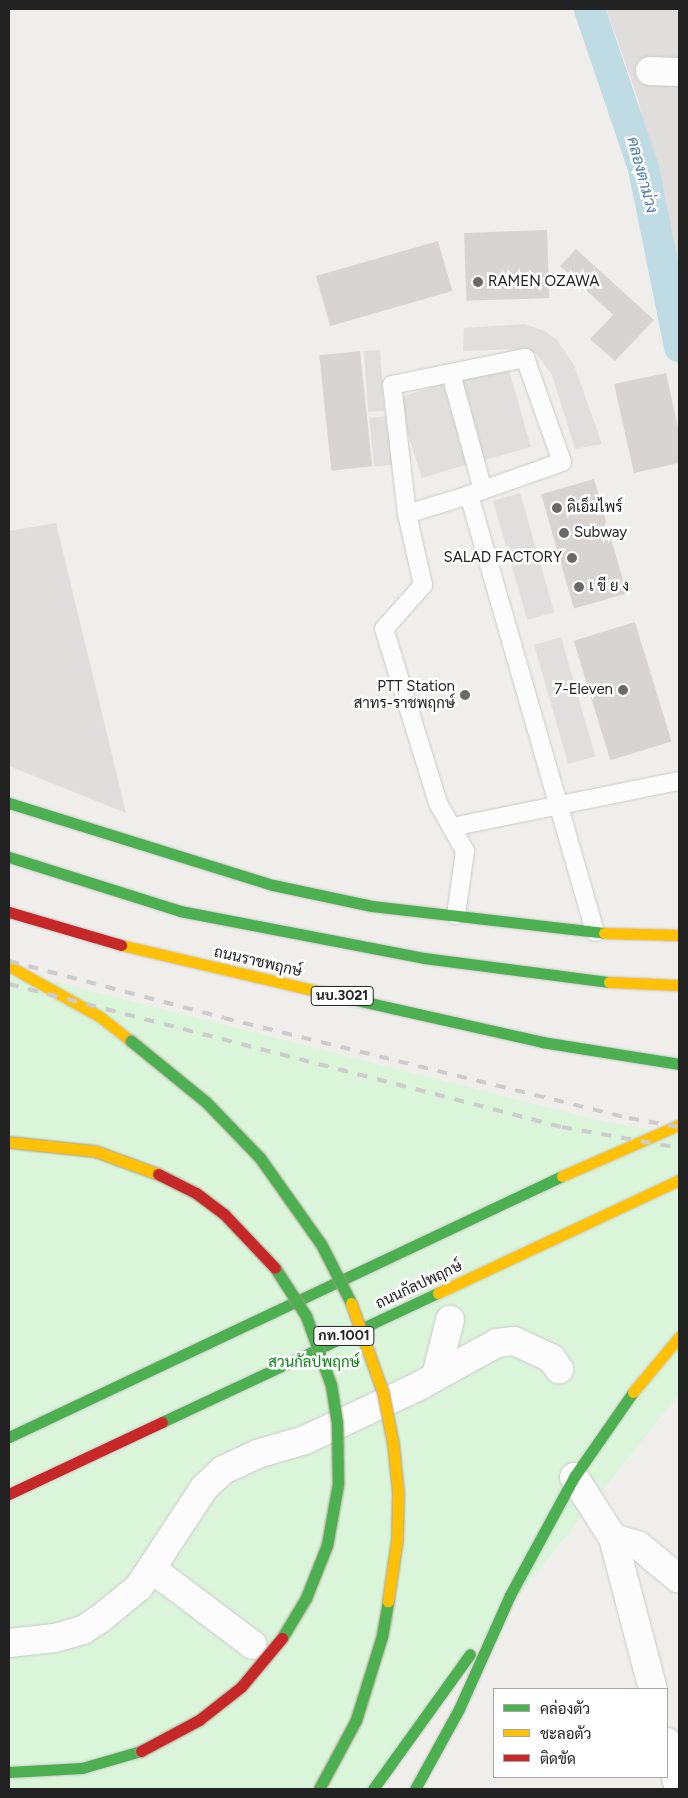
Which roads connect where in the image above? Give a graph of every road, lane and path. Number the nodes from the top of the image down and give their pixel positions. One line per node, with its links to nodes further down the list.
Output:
1 (650, 71): 2 (street)
2 (679, 72)
3 (450, 374): 4 (lane); 4 (lane); 5 (lane)
4 (476, 492): 5 (lane); 8 (lane)
5 (407, 514): 9 (lane)
6 (679, 781): 8 (lane)
7 (9, 802): 12 (main road)
8 (558, 806): 9 (lane); 13 (lane)
9 (452, 828): 12 (lane)
10 (9, 857): 16 (main road)
11 (9, 912): 17 (main road, ถนนราชพฤกษ์ / นบ.3021)
12 (456, 916): 13 (main road)
13 (595, 932): 14 (main road)
14 (679, 935)
15 (9, 966): 37 (main road, bridge)
16 (679, 985)
17 (679, 1064)
18 (679, 1125): 25 (main road)
19 (9, 1142): 36 (main road, bridge)
20 (679, 1180): 27 (main road, ถนนกัลปพฤกษ์ / กท.1001)
21 (450, 1320): 24 (street)
22 (679, 1337): 26 (main road)
23 (559, 1369): 24 (street)
24 (436, 1376): 29 (street)
25 (9, 1437)
26 (574, 1477): 28 (street); 31 (main road)
27 (9, 1494)
28 (613, 1538): 30 (street); 34 (street)
29 (152, 1569): 32 (street); 33 (street)
30 (679, 1579)
31 (510, 1595): 38 (main road); 39 (main road)
32 (9, 1643)
33 (253, 1645)
34 (653, 1688)
35 (668, 1746): 40 (street)
36 (9, 1772)
37 (319, 1789)
38 (373, 1789)
39 (415, 1789)
40 (679, 1789)

